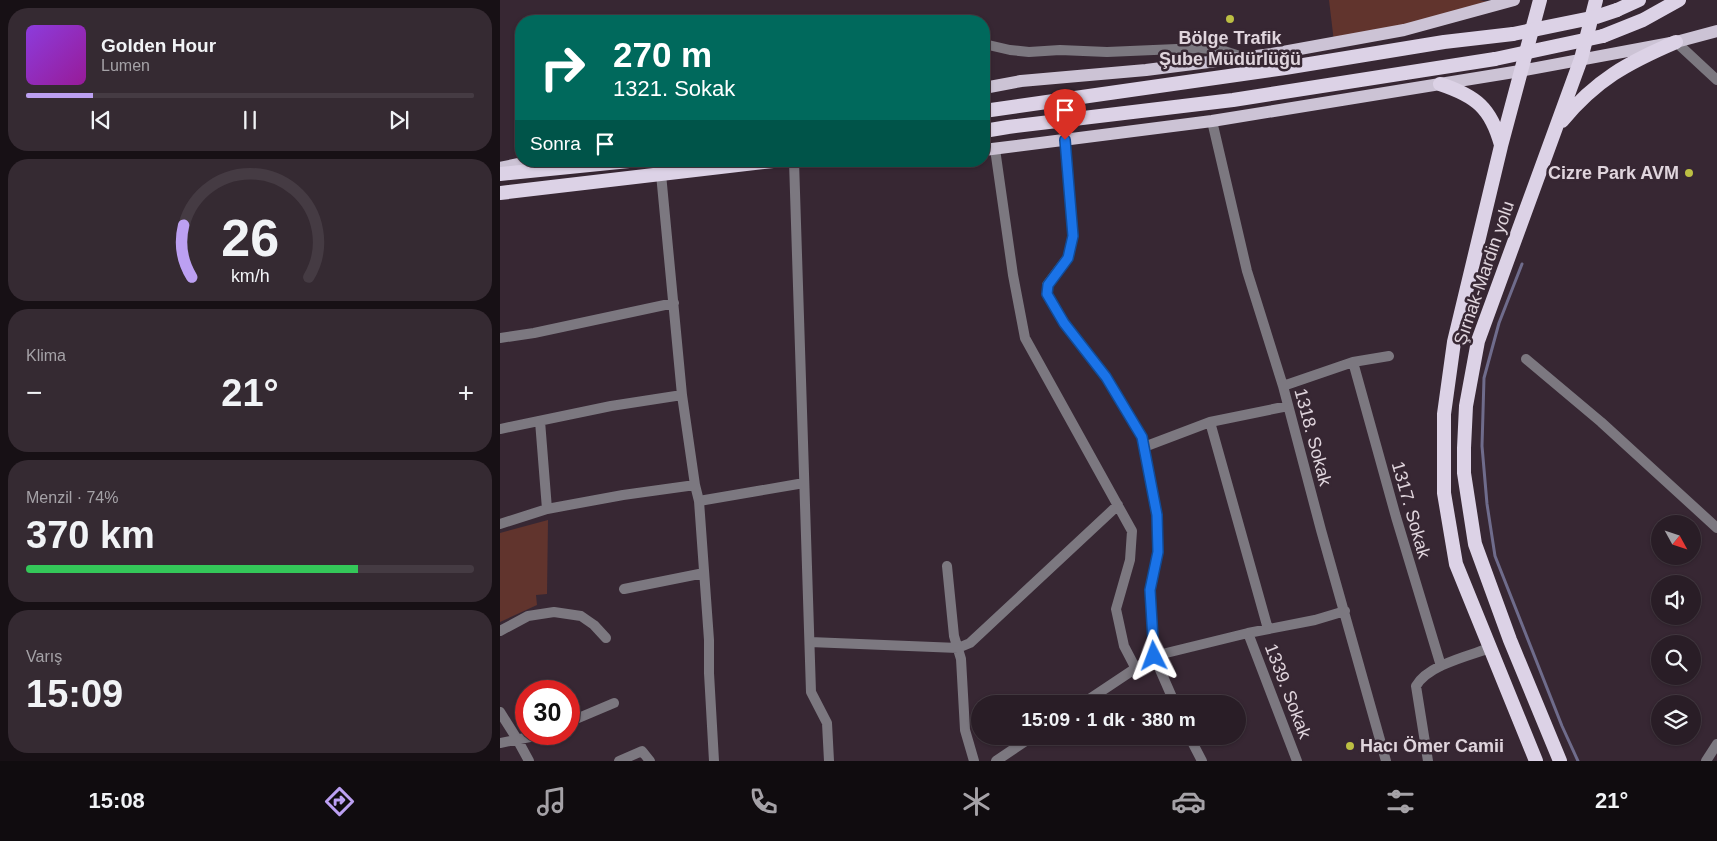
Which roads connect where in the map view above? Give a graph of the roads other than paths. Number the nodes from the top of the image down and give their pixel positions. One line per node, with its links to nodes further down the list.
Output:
1 (1514, 0): 9 (main road)
2 (1540, 0): 11 (highway, Şırnak-Mardin yolu)
3 (1596, 0): 10 (highway, Şırnak-Mardin yolu)
4 (1639, 0): 15 (highway, bridge)
5 (1679, 0): 18 (highway, bridge)
6 (1717, 31): 7 (main road)
7 (1676, 42): 10 (main road); 12 (street); 17 (highway)
8 (990, 45): 9 (street)
9 (1243, 57): 14 (main road)
10 (1581, 59): 11 (main road); 17 (highway, Şırnak-Mardin yolu)
11 (1520, 71): 13 (main road); 20 (highway, Şırnak-Mardin yolu)
12 (1717, 80)
13 (1440, 84): 16 (main road); 20 (highway)
14 (990, 87)
15 (990, 110)
16 (1212, 122): 19 (main road); 36 (street, 1318. Sokak)
17 (1555, 130): 88 (highway, Şırnak-Mardin yolu)
18 (990, 131)
19 (1065, 140): 21 (main road); 42 (street)
20 (1501, 146): 60 (highway, Şırnak-Mardin yolu)
21 (990, 149)
22 (990, 154): 46 (street)
23 (515, 165): 27 (main road)
24 (569, 167): 28 (highway)
25 (721, 167): 29 (highway)
26 (794, 167): 43 (street)
27 (500, 168)
28 (500, 174)
29 (661, 174): 30 (highway); 31 (street)
30 (500, 193)
31 (674, 303): 32 (street); 37 (street)
32 (500, 338)
33 (1389, 356): 35 (street)
34 (1526, 359): 49 (street)
35 (1353, 362): 36 (street); 62 (street, 1317. Sokak)
36 (1283, 386): 38 (street, 1318. Sokak)
37 (682, 395): 39 (street); 44 (street)
38 (1288, 406): 40 (street); 53 (street, 1318. Sokak)
39 (540, 421): 41 (street); 47 (street)
40 (1210, 422): 42 (street); 54 (street)
41 (500, 430)
42 (1144, 447): 61 (street)
43 (804, 483): 45 (street); 58 (street)
44 (695, 485): 45 (street); 47 (street)
45 (700, 501): 51 (street)
46 (1118, 505): 59 (street); 63 (street)
47 (547, 509): 48 (street)
48 (500, 524)
49 (1717, 528)
50 (947, 566): 59 (street)
51 (704, 573): 52 (street); 79 (street)
52 (624, 589)
53 (1345, 611): 54 (street); 85 (street, 1318. Sokak)
54 (1268, 629): 56 (street)
55 (500, 630): 57 (street)
56 (1248, 633): 61 (street); 84 (street, 1339. Sokak)
57 (606, 638)
58 (810, 642): 59 (street); 80 (street)
59 (958, 648): 81 (street)
60 (1490, 648): 62 (street); 87 (highway, Şırnak-Mardin yolu)
61 (1154, 656): 63 (street); 65 (street)
62 (1441, 666): 86 (street)
63 (1136, 669): 64 (street)
64 (1096, 695)
65 (1171, 695)
66 (614, 703): 68 (street)
67 (500, 712): 69 (street)
68 (580, 717)
69 (515, 736)
70 (515, 739): 71 (street)
71 (500, 742)
72 (1717, 744): 89 (street)
73 (520, 745): 76 (street)
74 (1020, 745): 82 (street)
75 (1194, 745): 83 (street)
76 (529, 761)
77 (619, 761): 78 (street)
78 (650, 761)
79 (714, 761)
80 (829, 761)
81 (974, 761)
82 (996, 761)
83 (1202, 761)
84 (1297, 761)
85 (1386, 761)
86 (1428, 761)
87 (1536, 761)
88 (1560, 761)
89 (1706, 761)

